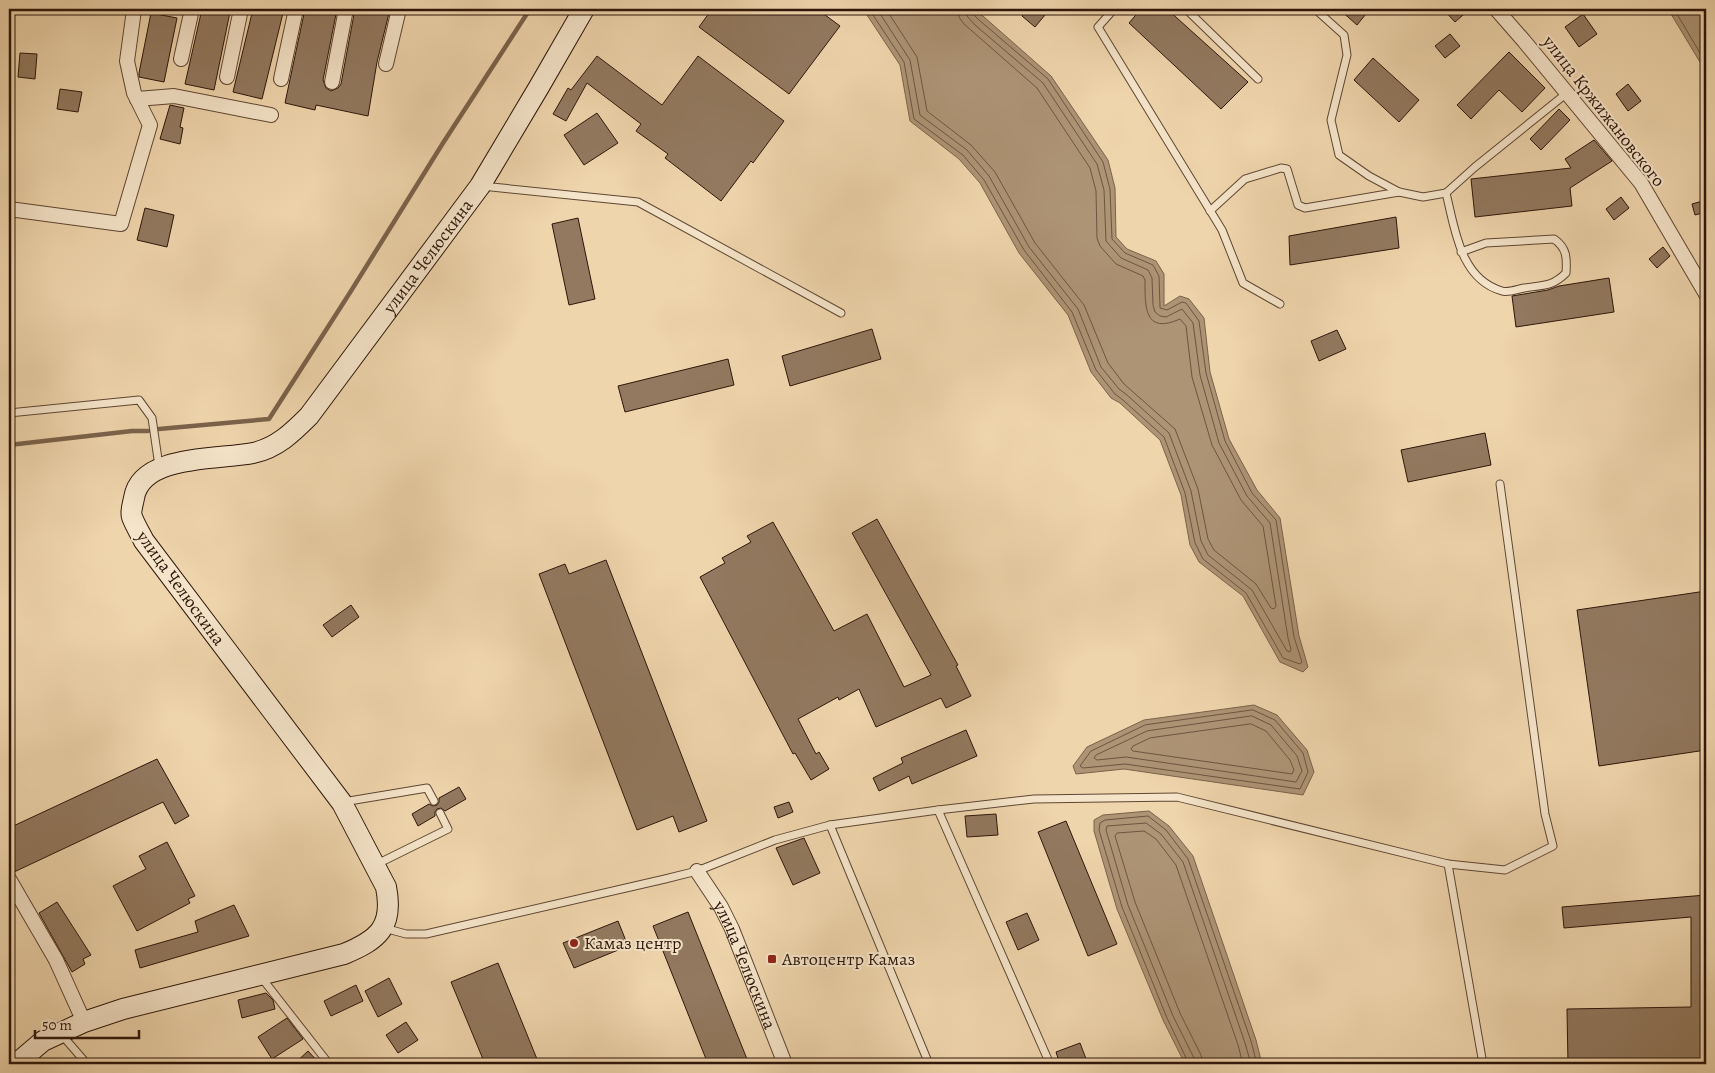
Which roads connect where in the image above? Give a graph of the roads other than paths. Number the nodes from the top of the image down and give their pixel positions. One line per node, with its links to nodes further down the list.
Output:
1 (136, 9): 19 (street)
2 (192, 9): 12 (street)
3 (241, 9): 14 (street)
4 (296, 9): 15 (street)
5 (346, 9): 17 (street)
6 (399, 9): 13 (street)
7 (584, 9): 21 (street, улица Челюскина)
8 (1114, 9): 25 (lane)
9 (1186, 9): 16 (lane)
10 (1315, 9): 22 (lane)
11 (1496, 9): 18 (street, улица Кржижановского)
12 (182, 59)
13 (386, 64)
14 (227, 78)
15 (281, 79)
16 (1258, 79)
17 (332, 82)
18 (1567, 93): 23 (lane); 27 (street, улица Кржижановского)
19 (137, 99): 20 (street); 24 (street)
20 (271, 115)
21 (480, 186): 29 (lane); 31 (street, улица Челюскина)
22 (1399, 192): 23 (lane); 25 (lane)
23 (1446, 193): 26 (lane)
24 (9, 209)
25 (1210, 210): 28 (lane)
26 (1461, 252): 26 (lane)
27 (1706, 294)
28 (1280, 304)
29 (841, 313)
30 (9, 413): 31 (lane)
31 (159, 469): 34 (street, улица Челюскина)
32 (1500, 484): 38 (lane)
33 (434, 801): 34 (lane)
34 (342, 803): 39 (street, улица Челюскина)
35 (938, 810): 37 (lane); 38 (lane); 51 (lane)
36 (440, 813): 39 (lane)
37 (830, 825): 40 (lane); 50 (lane)
38 (1448, 864): 52 (lane)
39 (375, 865): 42 (street, улица Челюскина)
40 (697, 871): 42 (lane); 49 (street, улица Челюскина)
41 (9, 879): 44 (street)
42 (382, 928): 43 (street)
43 (259, 975): 44 (street); 48 (lane)
44 (84, 1022): 45 (street)
45 (60, 1032): 46 (street); 47 (lane)
46 (16, 1064)
47 (87, 1064)
48 (329, 1064)
49 (785, 1064)
50 (929, 1064)
51 (1050, 1064)
52 (1483, 1064)

